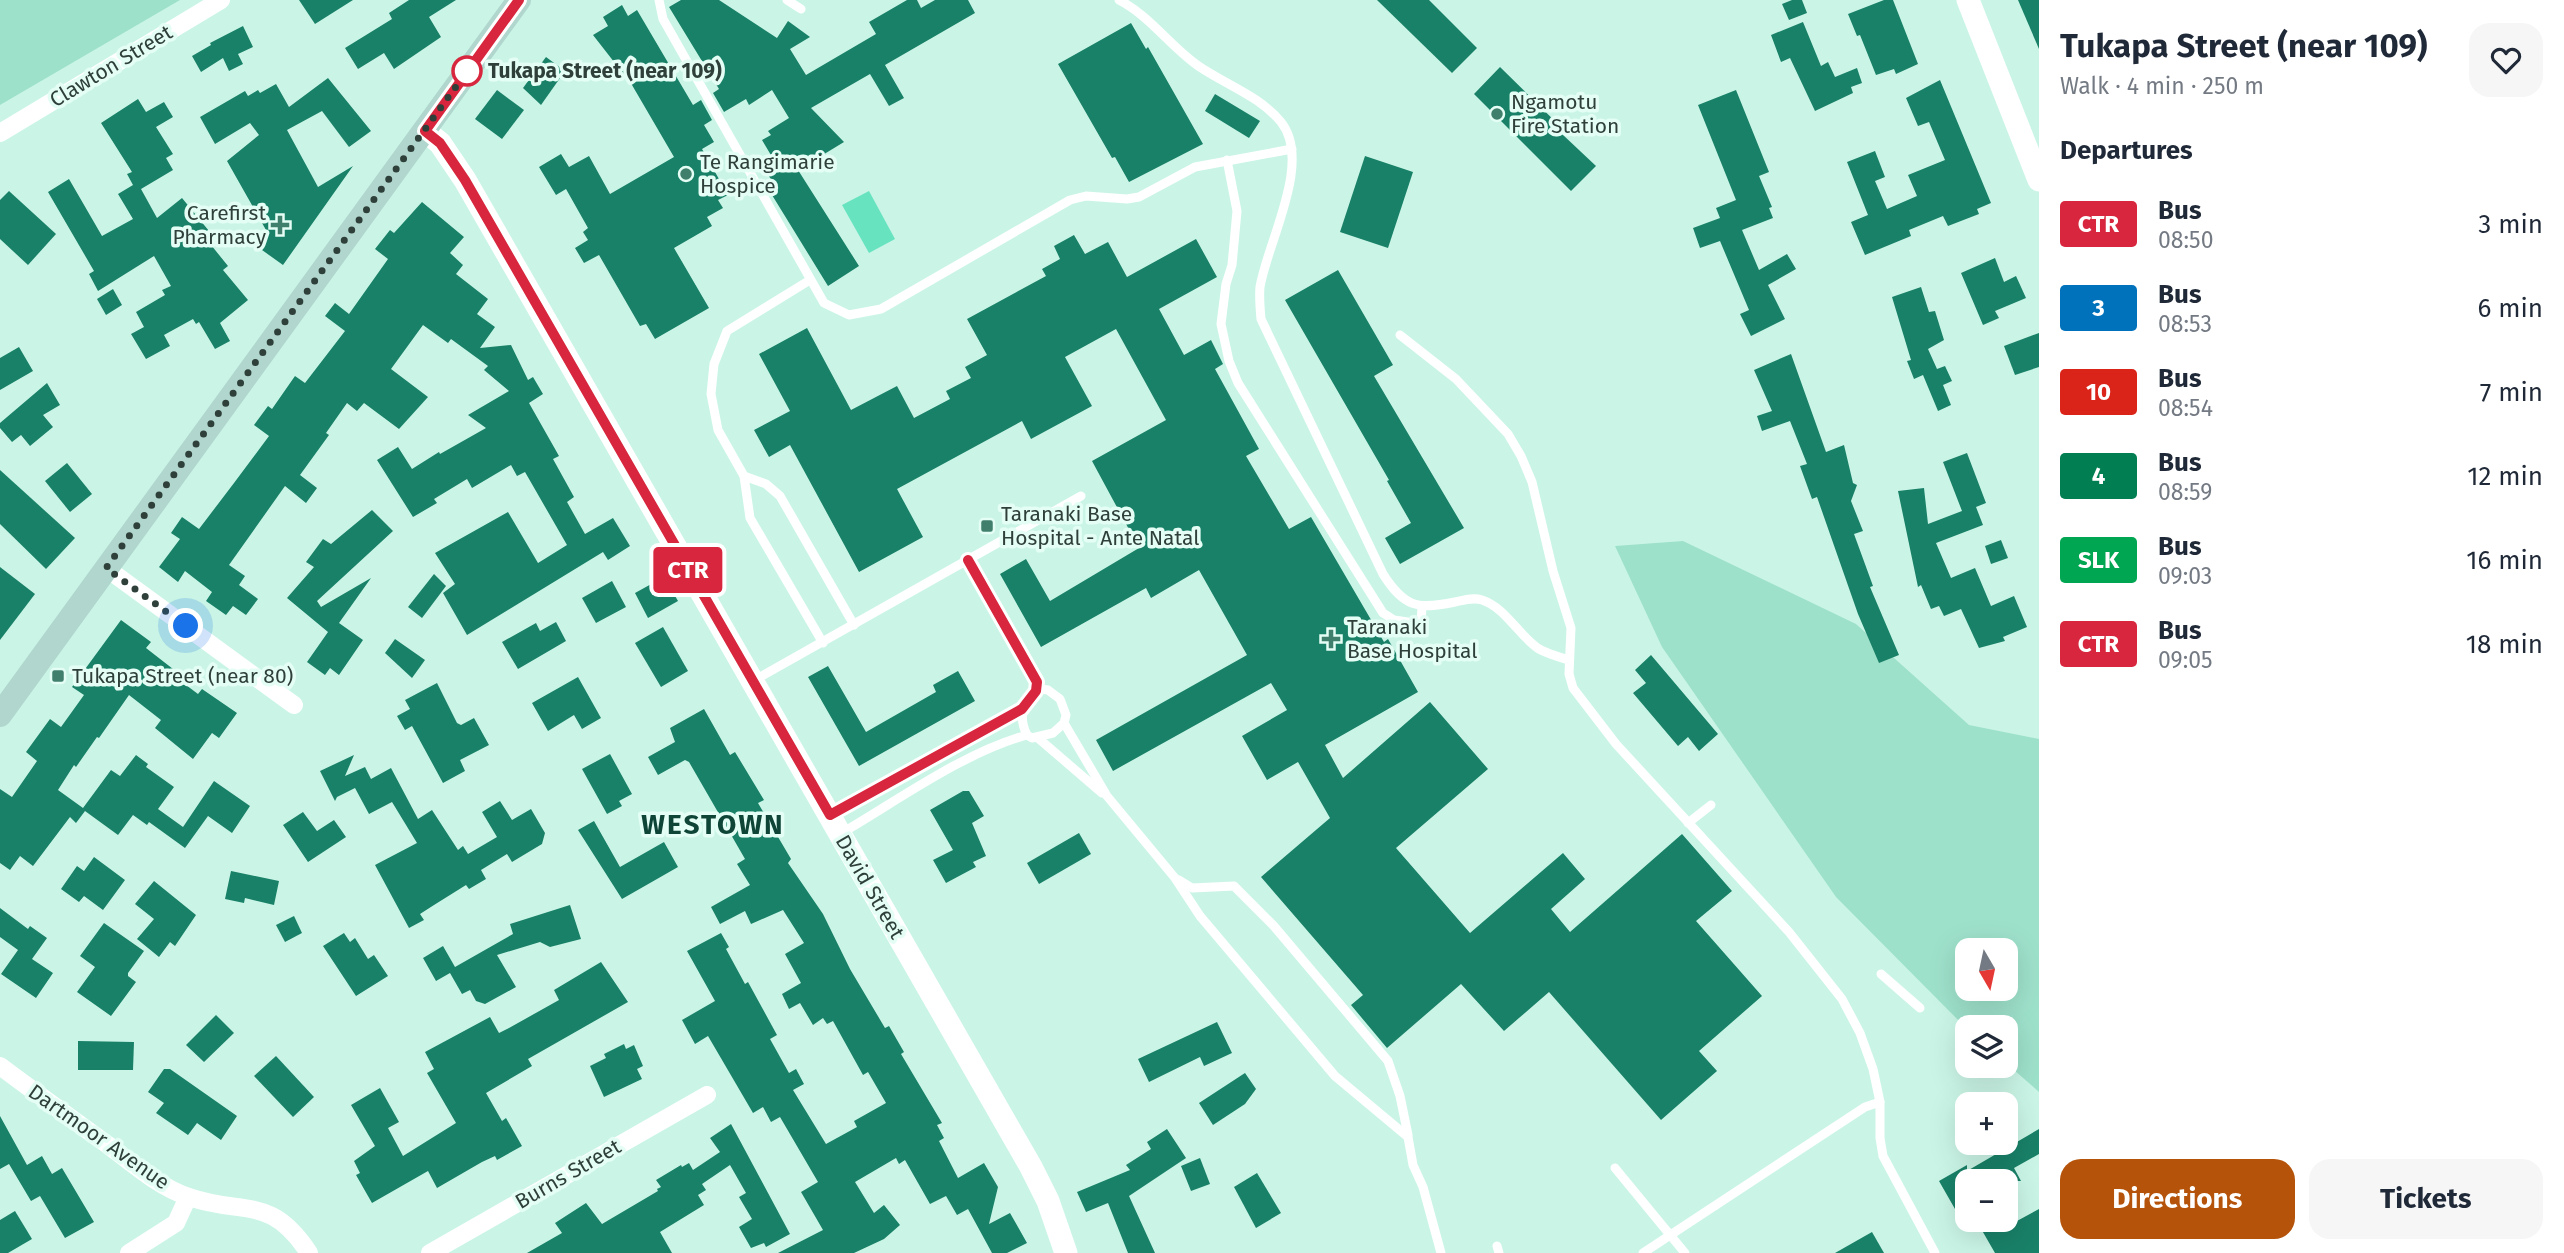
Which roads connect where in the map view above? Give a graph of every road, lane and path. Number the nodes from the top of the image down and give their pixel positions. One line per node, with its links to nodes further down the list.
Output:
1 (221, 0): 9 (street, Clawton Street)
2 (519, 0): 8 (main road)
3 (659, 0): 13 (lane)
4 (787, 0): 7 (lane)
5 (1119, 0): 10 (lane)
6 (1968, 0): 12 (street)
7 (801, 9)
8 (425, 131): 18 (main road); 23 (street, David Street)
9 (0, 133)
10 (1292, 149): 11 (lane); 19 (lane)
11 (1227, 160): 13 (lane); 19 (lane)
12 (2039, 180)
13 (810, 280): 15 (lane)
14 (1400, 335): 22 (lane)
15 (744, 476): 20 (lane); 21 (lane)
16 (1081, 496): 17 (lane)
17 (968, 560): 20 (lane); 24 (lane)
18 (106, 568): 25 (street); 27 (main road)
19 (1422, 606): 22 (lane)
20 (854, 625): 21 (lane)
21 (823, 643): 23 (lane)
22 (1569, 660): 33 (lane)
23 (752, 682): 34 (street, David Street)
24 (1036, 691): 26 (lane); 28 (lane)
25 (294, 705)
26 (1022, 709): 29 (lane); 34 (lane)
27 (0, 715)
28 (1064, 723): 30 (lane); 31 (lane)
29 (1027, 734): 30 (lane); 34 (lane)
30 (1038, 738): 31 (lane)
31 (1107, 796): 35 (lane)
32 (1711, 805): 33 (lane)
33 (1688, 823): 40 (lane)
34 (835, 825): 48 (street, David Street)
35 (1175, 878): 41 (lane); 41 (lane)
36 (1881, 974): 37 (lane)
37 (1920, 1008)
38 (0, 1066): 43 (street, Dartmoor Avenue)
39 (707, 1095): 47 (street, Burns Street)
40 (1880, 1102): 44 (lane); 52 (lane)
41 (1408, 1137): 49 (lane)
42 (1615, 1168): 44 (lane)
43 (188, 1197): 45 (street); 46 (street, Dartmoor Avenue)
44 (1670, 1235): 50 (lane); 51 (lane)
45 (129, 1253)
46 (309, 1253)
47 (430, 1253)
48 (1066, 1253)
49 (1441, 1253)
50 (1643, 1253)
51 (1685, 1253)
52 (1935, 1253)

